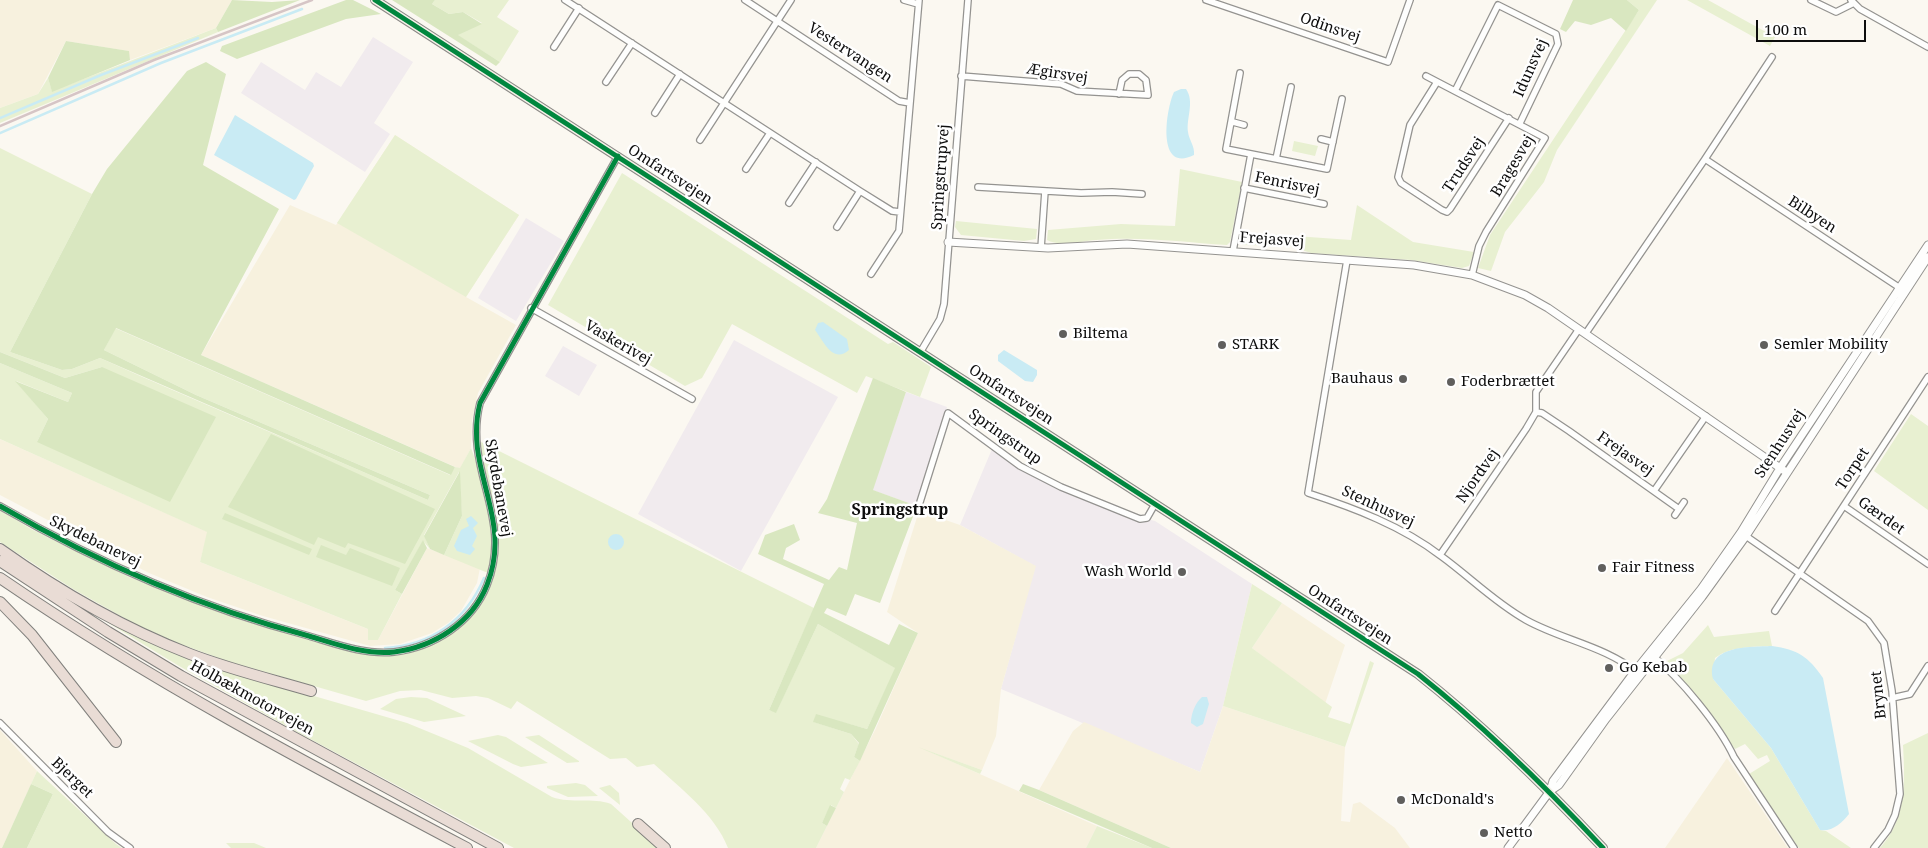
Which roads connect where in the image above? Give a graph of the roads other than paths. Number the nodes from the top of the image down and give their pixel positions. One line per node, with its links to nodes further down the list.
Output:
1 (375, 0): 40 (main road, Omfartsvejen)
2 (566, 0): 12 (street)
3 (745, 0): 13 (street, Vestervangen)
4 (792, 0): 13 (street)
5 (904, 0): 10 (street, Vestervangen)
6 (968, 0): 20 (street, Springstrupvej)
7 (1206, 0): 8 (street, Odinsvej)
8 (1410, 0)
9 (1811, 0): 11 (street)
10 (919, 2): 29 (street, Vestervangen)
11 (1852, 2): 16 (street)
12 (579, 8): 14 (street); 15 (street)
13 (778, 21): 28 (street); 29 (street, Vestervangen)
14 (632, 43): 19 (street); 22 (street)
15 (554, 47)
16 (1928, 47)
17 (1772, 57): 42 (street)
18 (1240, 73): 32 (street, Fenrisvej)
19 (680, 74): 28 (street); 30 (street)
20 (961, 76): 26 (street, Ægirsvej); 54 (street, Springstrupvej)
21 (1426, 76): 23 (street, Bragesvej)
22 (606, 82)
23 (1437, 82): 25 (street, Bragesvej); 31 (street, Trudsvej)
24 (1291, 87): 41 (street, Fenrisvej)
25 (1456, 92): 31 (street, Bragesvej); 33 (street, Idunsvej)
26 (1119, 94): 26 (street, Ægirsvej)
27 (1342, 99): 38 (street, Fenrisvej)
28 (725, 102): 35 (street); 36 (street)
29 (910, 103): 52 (street, Vestervangen)
30 (655, 113)
31 (1509, 118): 33 (street, Bragesvej)
32 (1233, 122): 34 (street); 39 (street, Fenrisvej)
33 (1520, 123): 61 (street, Bragesvej)
34 (1244, 125)
35 (770, 132): 43 (street); 44 (street)
36 (700, 140)
37 (1322, 140): 38 (street)
38 (1333, 142): 41 (street, Fenrisvej)
39 (1251, 154): 41 (street, Fenrisvej); 46 (street, Fenrisvej)
40 (618, 156): 63 (street, Skydebanevej); 65 (main road, Omfartsvejen)
41 (1276, 159)
42 (1705, 159): 62 (street, Bilbyen); 64 (street)
43 (816, 162): 47 (street); 50 (street)
44 (746, 169)
45 (978, 187): 48 (street)
46 (1244, 188): 51 (street, Fenrisvej); 57 (street, Fenrisvej)
47 (860, 191): 52 (street); 53 (street)
48 (1045, 191): 49 (street); 56 (street)
49 (1142, 194)
50 (789, 203)
51 (1324, 204)
52 (900, 212): 60 (street, Vestervangen)
53 (838, 227)
54 (948, 242): 56 (street, Frejasvej); 65 (street, Springstrupvej)
55 (1928, 245): 62 (street, Stenhusvej)
56 (1041, 248): 57 (street, Frejasvej)
57 (1233, 251): 59 (street, Frejasvej)
58 (1928, 257): 62 (street, Stenhusvej)
59 (1347, 260): 61 (street, Frejasvej); 81 (street, Stenhusvej)
60 (871, 274)
61 (1472, 275): 64 (street, Frejasvej)
62 (1902, 290): 70 (street, Stenhusvej)
63 (531, 308): 67 (street, Vaskerivej); 75 (street, Skydebanevej)
64 (1583, 331): 68 (street); 69 (street, Frejasvej)
65 (921, 351): 74 (main road, Omfartsvejen)
66 (1928, 377): 76 (street, Torpet)
67 (692, 399)
68 (1536, 412): 71 (street, Frejasvej); 81 (street, Njordvej)
69 (1706, 416): 70 (street, Frejasvej); 71 (street, Frejasvej)
70 (1783, 470): 79 (street, Stenhusvej)
71 (1654, 491): 77 (street, Frejasvej)
72 (920, 502): 74 (street, Springstrup)
73 (1684, 502): 77 (street)
74 (1155, 504): 95 (main road, Omfartsvejen)
75 (0, 506)
76 (1844, 506): 83 (street, Gærdet); 84 (street, Torpet)
77 (1679, 509): 78 (street)
78 (1675, 515)
79 (1743, 534): 84 (street); 88 (street, Stenhusvej)
80 (0, 550): 91 (highway)
81 (1440, 555): 90 (street, Stenhusvej)
82 (0, 561): 99 (highway, Holbækmotorvejen)
83 (1928, 564)
84 (1799, 574): 87 (street, Torpet); 92 (street, Brynet)
85 (0, 578): 98 (highway, Holbækmotorvejen)
86 (0, 602): 94 (highway)
87 (1775, 611)
88 (1652, 655): 90 (street, Stenhusvej); 103 (street)
89 (1928, 666): 92 (street)
90 (1638, 673): 95 (street, Stenhusvej)
91 (310, 691)
92 (1892, 698): 104 (street, Brynet)
93 (0, 723): 97 (street, Bjerget)
94 (116, 742)
95 (1550, 791): 101 (street, Stenhusvej); 102 (main road, Omfartsvejen)
96 (638, 824): 100 (highway)
97 (130, 848)
98 (468, 848)
99 (498, 848)
100 (664, 848)
101 (1508, 848)
102 (1603, 848)
103 (1794, 848)
104 (1874, 848)

